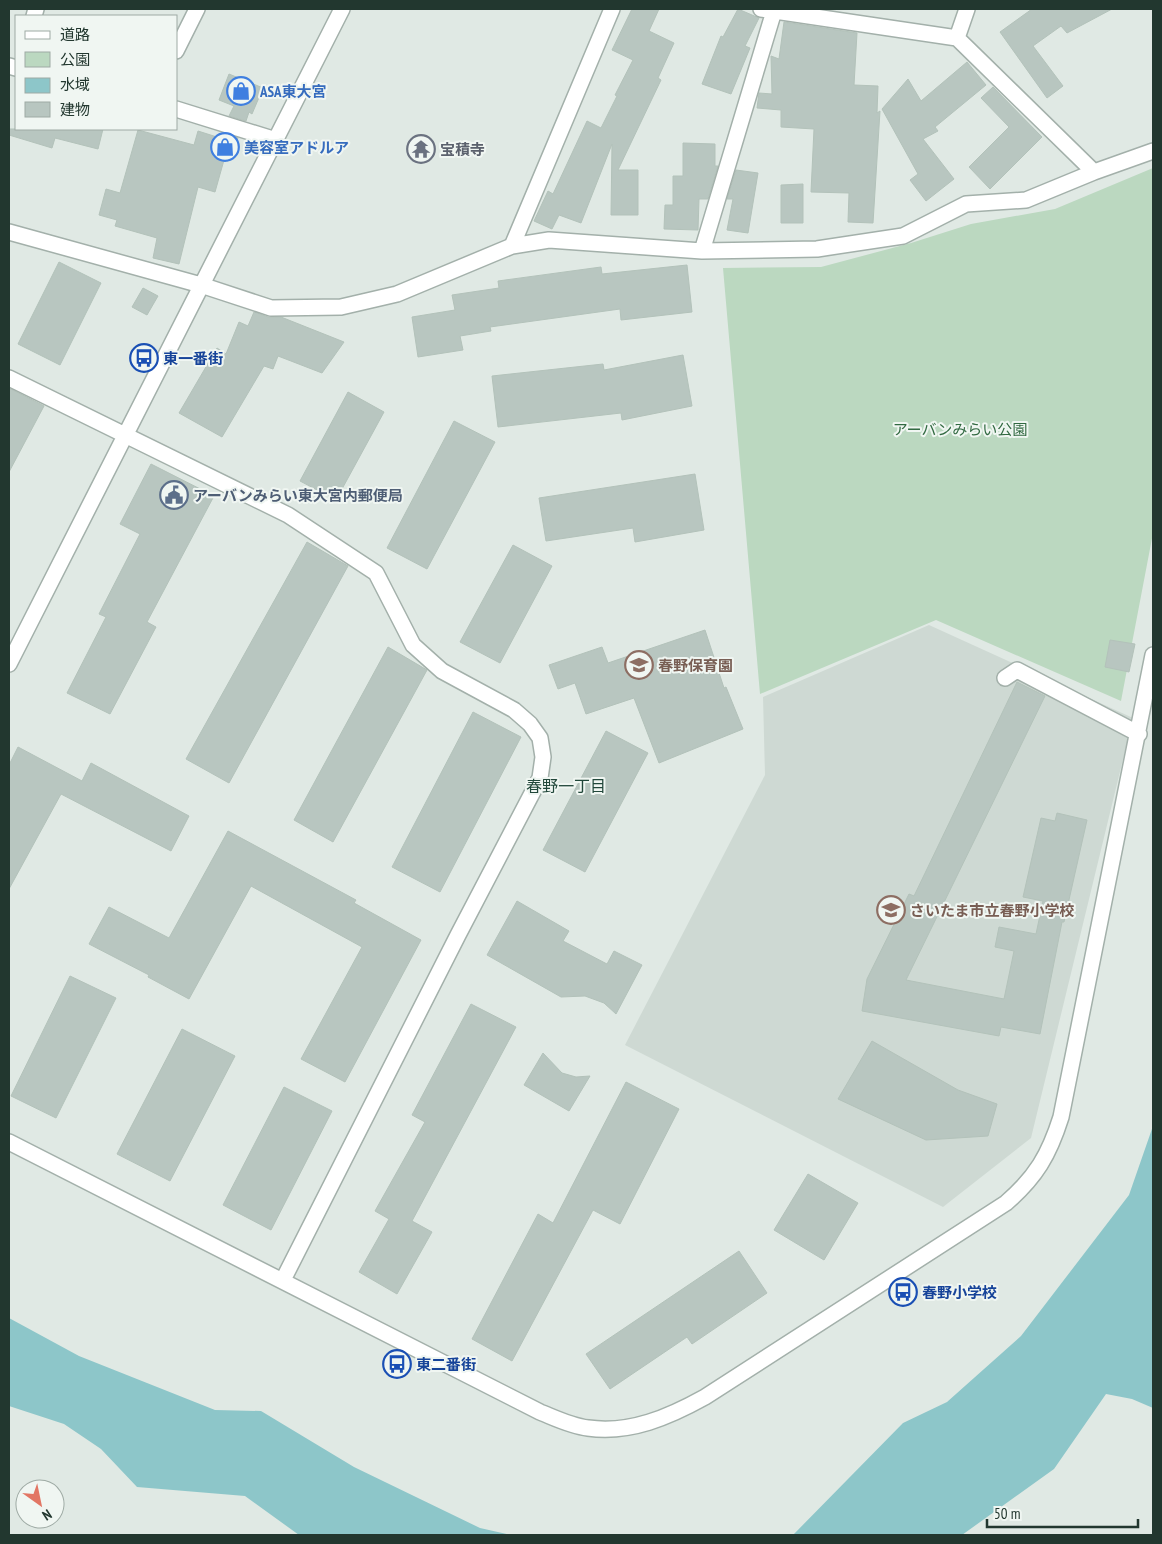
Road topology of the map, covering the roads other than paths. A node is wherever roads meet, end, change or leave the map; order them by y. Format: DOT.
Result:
graph roads {
  1 [pos="197,9"];
  2 [pos="342,9"];
  3 [pos="612,9"];
  4 [pos="967,9"];
  5 [pos="768,10"];
  6 [pos="957,38"];
  7 [pos="178,47"];
  8 [pos="178,110"];
  9 [pos="276,140"];
  10 [pos="1153,151"];
  11 [pos="1094,172"];
  12 [pos="9,232"];
  13 [pos="512,246"];
  14 [pos="702,251"];
  15 [pos="201,285"];
  16 [pos="9,378"];
  17 [pos="125,436"];
  18 [pos="1153,655"];
  19 [pos="9,664"];
  20 [pos="1005,678"];
  21 [pos="1139,734"];
  22 [pos="9,1142"];
  23 [pos="283,1280"];
  1 -- 7 [label="street"];
  2 -- 9 [label="street"];
  3 -- 13 [label="street"];
  4 -- 6 [label="street"];
  5 -- 6 [label="street"];
  5 -- 14 [label="street"];
  6 -- 11 [label="street"];
  8 -- 9 [label="street"];
  9 -- 15 [label="street"];
  10 -- 11 [label="street"];
  11 -- 14 [label="street"];
  12 -- 15 [label="street"];
  13 -- 14 [label="street"];
  13 -- 15 [label="street"];
  15 -- 17 [label="street"];
  16 -- 17 [label="street"];
  17 -- 19 [label="street"];
  17 -- 23 [label="street"];
  18 -- 21 [label="street"];
  20 -- 21 [label="street"];
  21 -- 23 [label="street"];
  22 -- 23 [label="street"];
}
